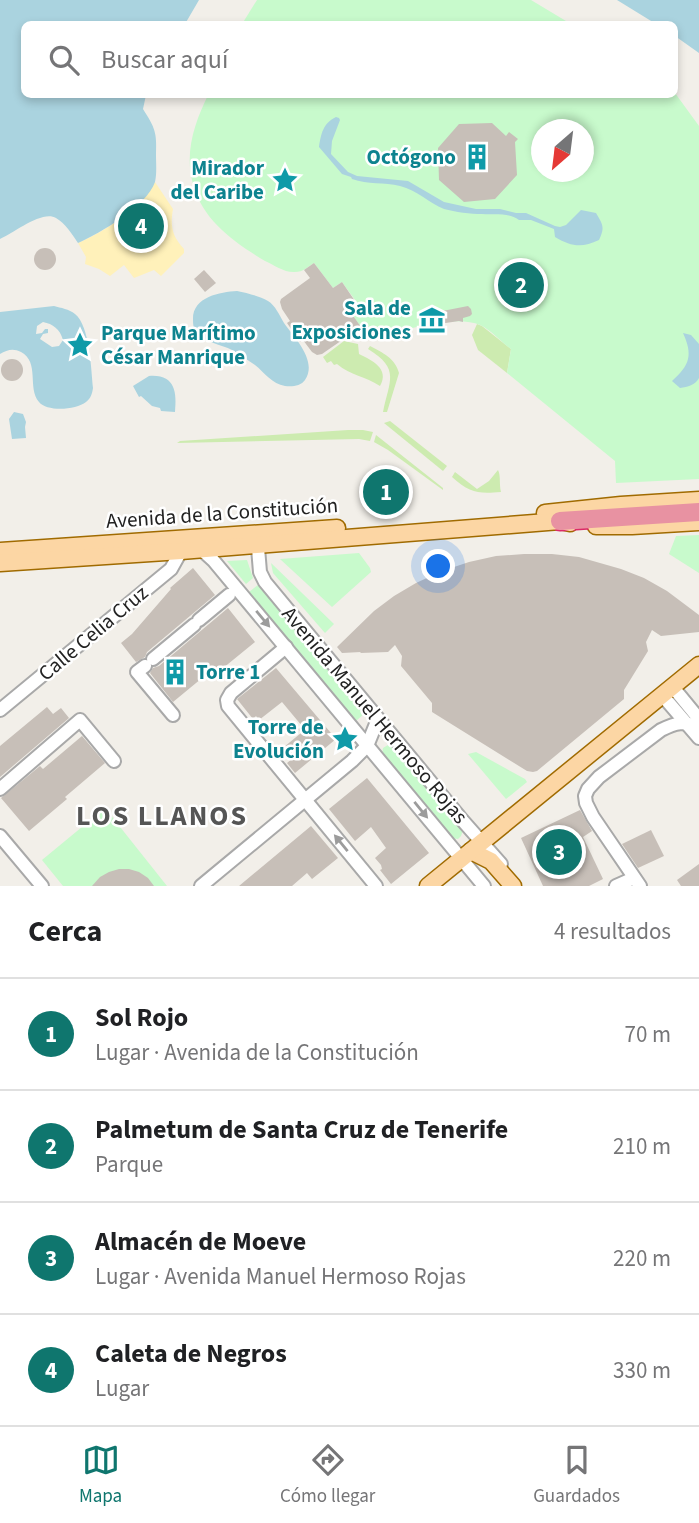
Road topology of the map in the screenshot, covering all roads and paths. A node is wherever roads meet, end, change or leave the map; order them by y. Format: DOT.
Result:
graph roads {
  1 [pos="699,500"];
  2 [pos="699,512"];
  3 [pos="560,522"];
  4 [pos="699,522"];
  5 [pos="257,539"];
  6 [pos="202,550"];
  7 [pos="0,551"];
  8 [pos="181,551"];
  9 [pos="0,563"];
  10 [pos="229,595"];
  11 [pos="286,647"];
  12 [pos="697,666"];
  13 [pos="667,691"];
  14 [pos="0,710"];
  15 [pos="173,715"];
  16 [pos="374,715"];
  17 [pos="692,720"];
  18 [pos="350,723"];
  19 [pos="699,728"];
  20 [pos="392,736"];
  21 [pos="699,738"];
  22 [pos="367,746"];
  23 [pos="114,761"];
  24 [pos="352,761"];
  25 [pos="381,761"];
  26 [pos="0,789"];
  27 [pos="305,800"];
  28 [pos="0,836"];
  29 [pos="471,851"];
  30 [pos="637,882"];
  31 [pos="42,886"];
  32 [pos="201,886"];
  33 [pos="376,886"];
  34 [pos="428,886"];
  35 [pos="484,886"];
  36 [pos="513,886"];
  37 [pos="519,886"];
  38 [pos="616,886"];
  1 -- 5 [label="main road, Avenida de la Constitución"];
  2 -- 3 [label="highway, Avenida de la Constitución"];
  3 -- 4 [label="main road"];
  3 -- 5 [label="main road, Avenida de la Constitución"];
  5 -- 6 [label="main road, Avenida de la Constitución"];
  5 -- 7 [label="main road, Avenida de la Constitución"];
  5 -- 16 [label="street, Avenida Manuel Hermoso Rojas"];
  6 -- 8 [label="main road, Avenida de la Constitución"];
  6 -- 11 [label="street, Avenida Manuel Hermoso Rojas, one-way"];
  8 -- 9 [label="main road, Avenida de la Constitución"];
  8 -- 14 [label="street, Calle Celia Cruz"];
  10 -- 15 [label="street"];
  11 -- 18 [label="street, Avenida Manuel Hermoso Rojas"];
  11 -- 27 [label="street"];
  12 -- 13 [label="main road"];
  13 -- 17 [label="street"];
  13 -- 29 [label="main road"];
  16 -- 18 [label="street"];
  16 -- 20 [label="street, Avenida Manuel Hermoso Rojas"];
  16 -- 22 [label="street"];
  17 -- 19 [label="street"];
  17 -- 21 [label="street"];
  17 -- 30 [label="street"];
  18 -- 22 [label="street, Avenida Manuel Hermoso Rojas"];
  20 -- 22 [label="street"];
  20 -- 29 [label="street, Avenida Manuel Hermoso Rojas"];
  22 -- 24 [label="street"];
  22 -- 25 [label="street, Avenida Manuel Hermoso Rojas"];
  23 -- 26 [label="street"];
  24 -- 25 [label="street"];
  24 -- 27 [label="street"];
  25 -- 29 [label="street, Avenida Manuel Hermoso Rojas, one-way"];
  27 -- 32 [label="street"];
  33 -- 27 [label="street, one-way"];
  28 -- 31 [label="street"];
  29 -- 34 [label="main road"];
  29 -- 35 [label="street, Avenida Manuel Hermoso Rojas"];
  29 -- 36 [label="main road"];
  29 -- 37 [label="street, Avenida Manuel Hermoso Rojas"];
  30 -- 38 [label="street"];
}
